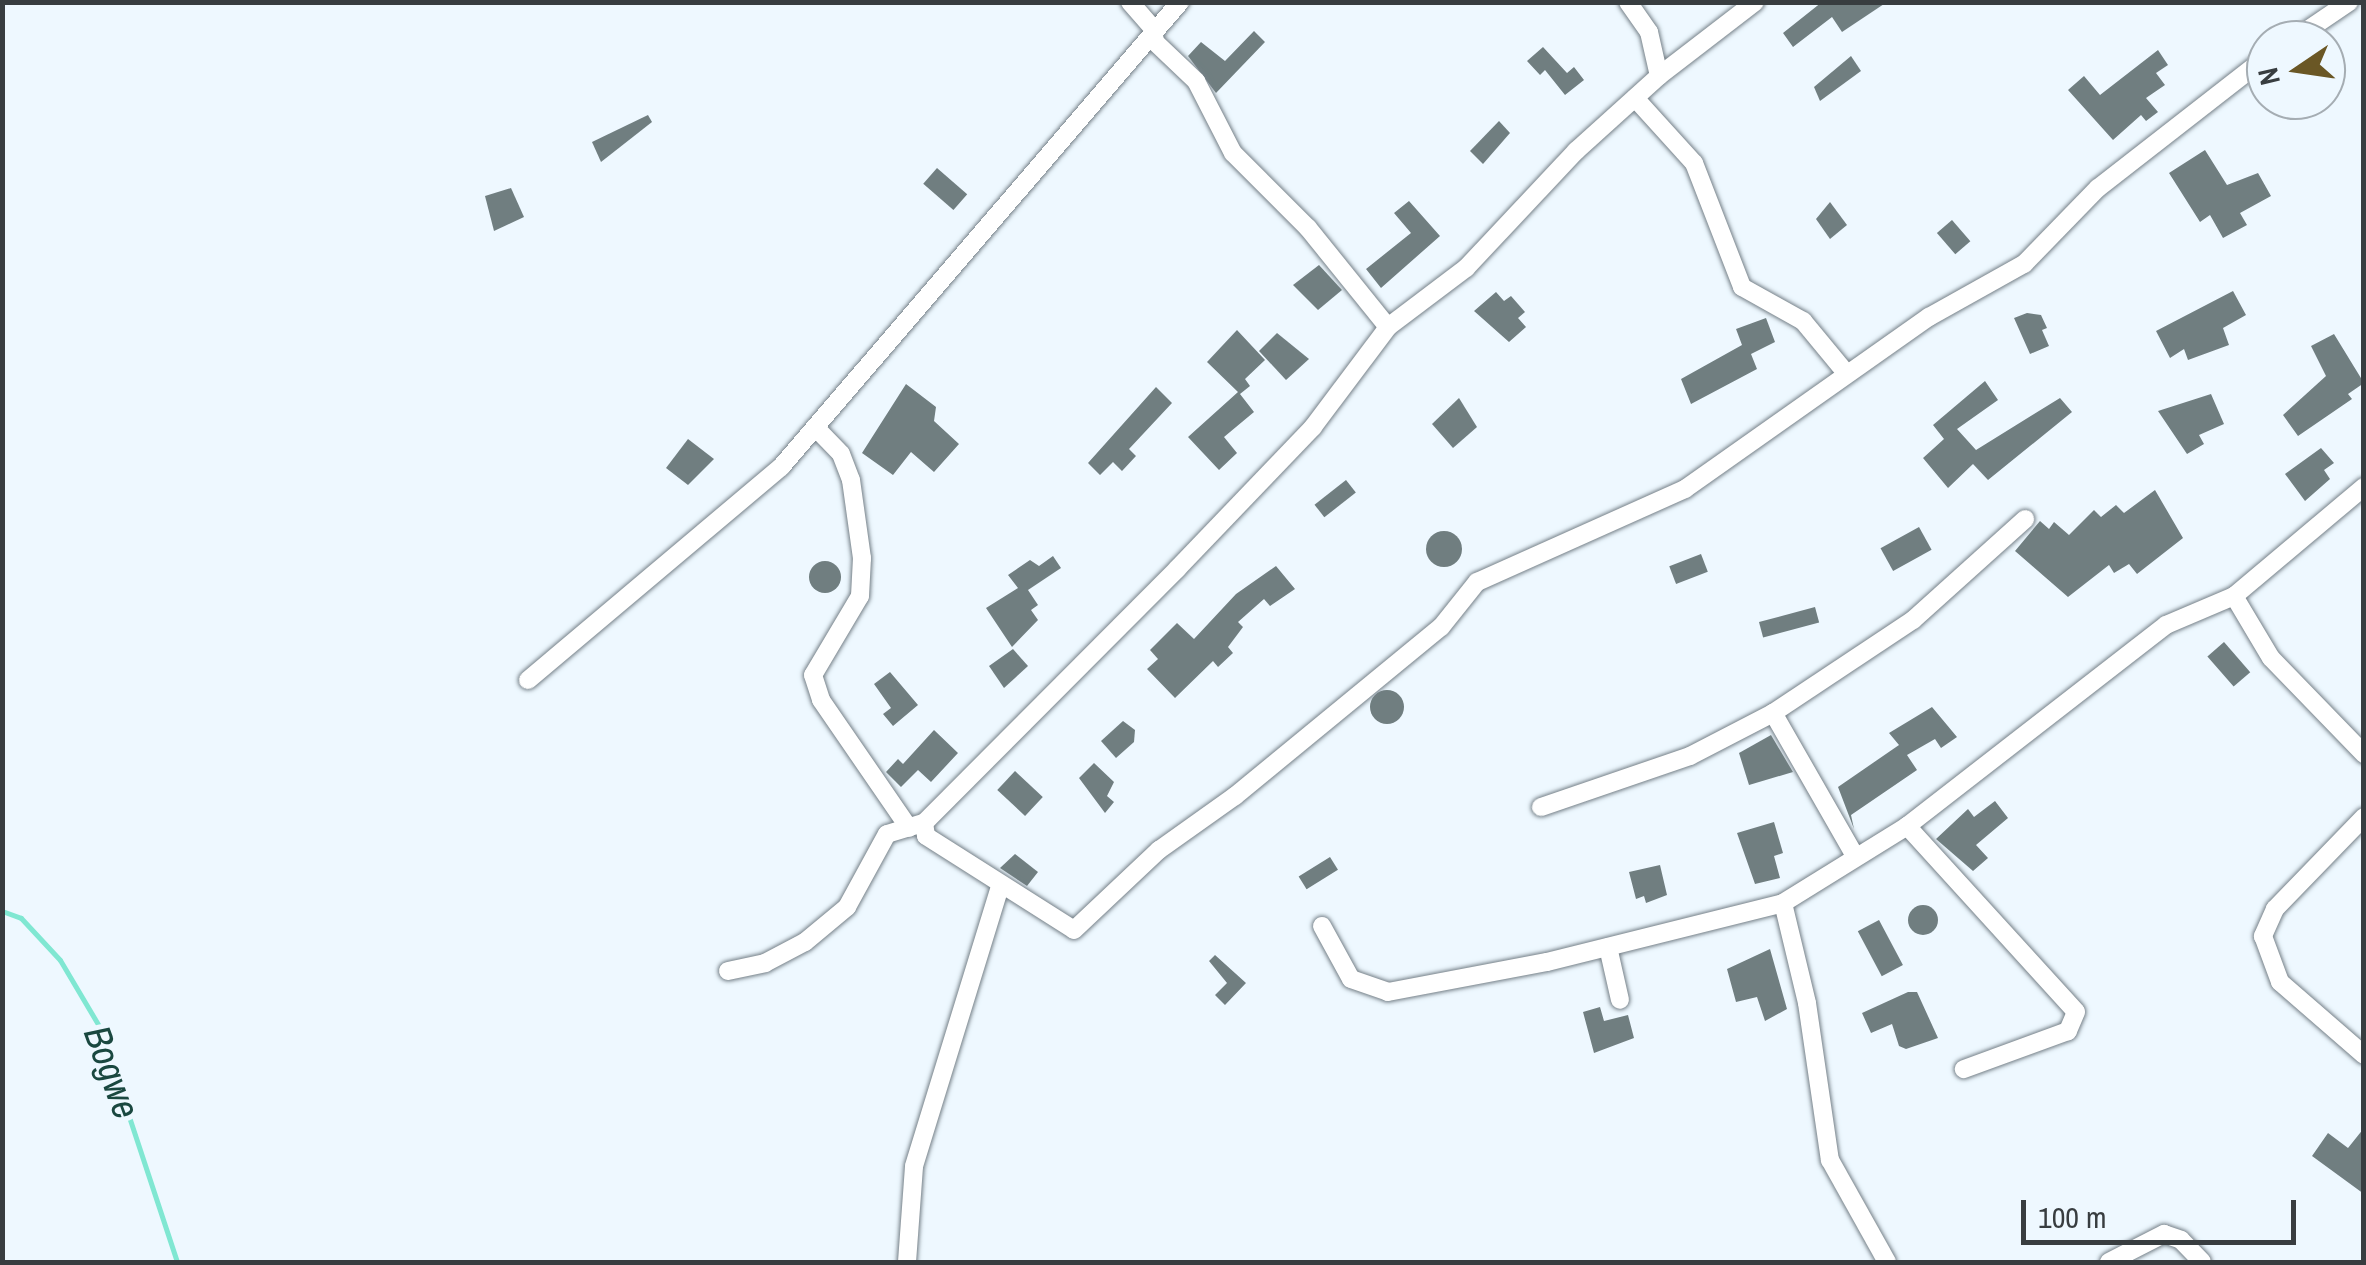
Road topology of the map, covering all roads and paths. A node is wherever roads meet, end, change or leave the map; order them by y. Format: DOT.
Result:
graph roads {
  1 [pos="1130,2"];
  2 [pos="1180,2"];
  3 [pos="1628,2"];
  4 [pos="1755,2"];
  5 [pos="2349,2"];
  6 [pos="2322,20"];
  7 [pos="1153,28"];
  8 [pos="2246,73"];
  9 [pos="1659,76"];
  10 [pos="1635,98"];
  11 [pos="1388,326"];
  12 [pos="1846,373"];
  13 [pos="814,427"];
  14 [pos="2364,486"];
  15 [pos="2025,519"];
  16 [pos="2234,596"];
  17 [pos="528,680"];
  18 [pos="1773,713"];
  19 [pos="2364,754"];
  20 [pos="1540,807"];
  21 [pos="2364,817"];
  22 [pos="917,825"];
  23 [pos="1908,826"];
  24 [pos="1855,856"];
  25 [pos="1001,884"];
  26 [pos="1783,903"];
  27 [pos="1322,926"];
  28 [pos="1608,947"];
  29 [pos="728,971"];
  30 [pos="1620,1000"];
  31 [pos="2364,1054"];
  32 [pos="1964,1069"];
  33 [pos="907,1262"];
  34 [pos="1887,1262"];
  35 [pos="2110,1262"];
  36 [pos="2202,1262"];
  1 -- 7 [label="street"];
  2 -- 7 [label="street"];
  3 -- 9 [label="street"];
  4 -- 9 [label="street"];
  5 -- 6 [label="street"];
  7 -- 11 [label="street"];
  7 -- 13 [label="street"];
  8 -- 12 [label="street"];
  9 -- 10 [label="street"];
  10 -- 11 [label="street"];
  10 -- 12 [label="street"];
  11 -- 22 [label="street"];
  12 -- 25 [label="street"];
  13 -- 17 [label="street"];
  13 -- 22 [label="street"];
  14 -- 16 [label="street"];
  15 -- 18 [label="street"];
  16 -- 19 [label="street"];
  16 -- 23 [label="street"];
  18 -- 20 [label="street"];
  18 -- 24 [label="street"];
  21 -- 31 [label="street"];
  22 -- 25 [label="street"];
  22 -- 29 [label="street"];
  23 -- 24 [label="street"];
  23 -- 32 [label="street"];
  24 -- 26 [label="street"];
  25 -- 33 [label="street"];
  26 -- 28 [label="street"];
  26 -- 34 [label="street"];
  27 -- 28 [label="street"];
  28 -- 30 [label="street"];
  35 -- 36 [label="street"];
}
